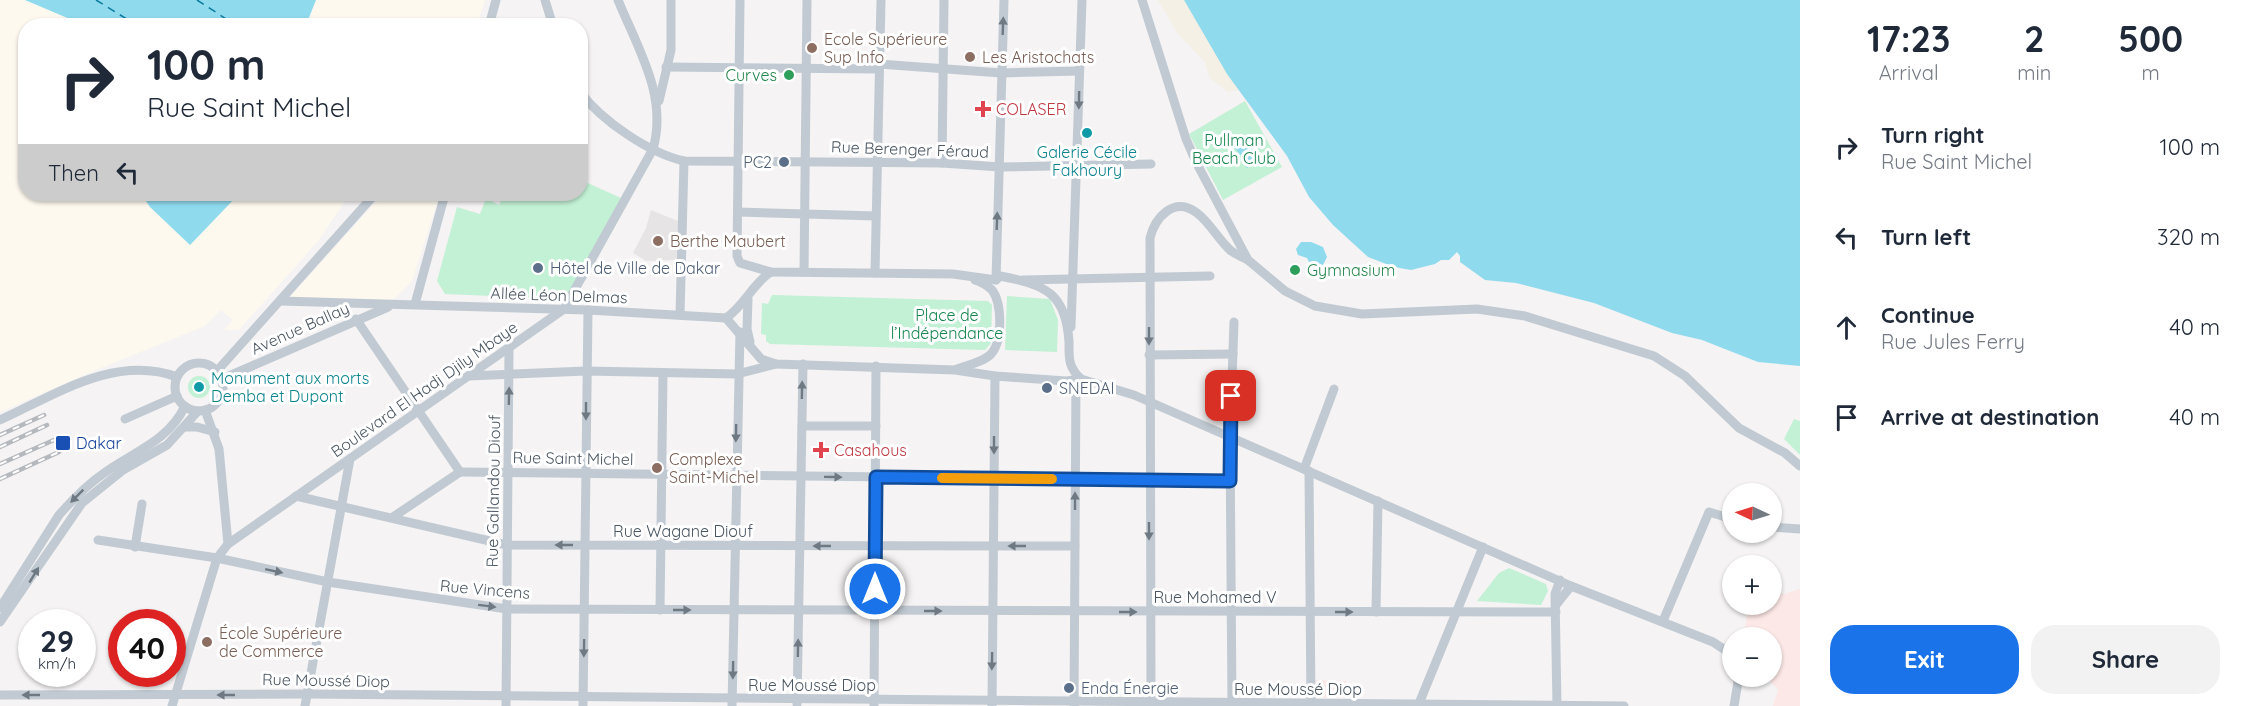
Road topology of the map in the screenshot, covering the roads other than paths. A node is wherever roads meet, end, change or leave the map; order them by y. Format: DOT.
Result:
graph roads {
  1 [pos="496,0"];
  2 [pos="545,0"];
  3 [pos="618,0"];
  4 [pos="671,0"];
  5 [pos="740,0"];
  6 [pos="807,0"];
  7 [pos="881,0"];
  8 [pos="944,0"];
  9 [pos="1004,0"];
  10 [pos="1082,0"];
  11 [pos="1143,0"];
  12 [pos="491,18"];
  13 [pos="551,18"];
  14 [pos="879,66"];
  15 [pos="666,68"];
  16 [pos="740,68"];
  17 [pos="943,68"];
  18 [pos="806,69"];
  19 [pos="1079,70"];
  20 [pos="1001,73"];
  21 [pos="588,100"];
  22 [pos="658,104"];
  23 [pos="653,149"];
  24 [pos="684,161"];
  25 [pos="739,161"];
  26 [pos="805,162"];
  27 [pos="877,162"];
  28 [pos="942,163"];
  29 [pos="1077,164"];
  30 [pos="1151,164"];
  31 [pos="999,167"];
  32 [pos="368,201"];
  33 [pos="443,201"];
  34 [pos="738,212"];
  35 [pos="805,214"];
  36 [pos="876,216"];
  37 [pos="1248,260"];
  38 [pos="771,272"];
  39 [pos="804,272"];
  40 [pos="875,273"];
  41 [pos="953,274"];
  42 [pos="1210,276"];
  43 [pos="1149,277"];
  44 [pos="1074,278"];
  45 [pos="996,280"];
  46 [pos="1018,280"];
  47 [pos="748,299"];
  48 [pos="281,301"];
  49 [pos="415,304"];
  50 [pos="391,305"];
  51 [pos="564,309"];
  52 [pos="588,310"];
  53 [pos="680,315"];
  54 [pos="726,318"];
  55 [pos="356,319"];
  56 [pos="1234,322"];
  57 [pos="740,332"];
  58 [pos="1069,342"];
  59 [pos="752,347"];
  60 [pos="509,348"];
  61 [pos="1233,354"];
  62 [pos="1149,355"];
  63 [pos="776,364"];
  64 [pos="803,364"];
  65 [pos="876,366"];
  66 [pos="955,370"];
  67 [pos="586,371"];
  68 [pos="663,373"];
  69 [pos="737,374"];
  70 [pos="220,375"];
  71 [pos="509,375"];
  72 [pos="177,376"];
  73 [pos="468,376"];
  74 [pos="995,376"];
  75 [pos="1079,380"];
  76 [pos="1334,389"];
  77 [pos="177,396"];
  78 [pos="1149,401"];
  79 [pos="185,406"];
  80 [pos="202,411"];
  81 [pos="418,411"];
  82 [pos="125,419"];
  83 [pos="0,420"];
  84 [pos="802,426"];
  85 [pos="876,426"];
  86 [pos="185,427"];
  87 [pos="215,432"];
  88 [pos="1230,437"];
  89 [pos="350,459"];
  90 [pos="1800,466"];
  91 [pos="1307,470"];
  92 [pos="460,472"];
  93 [pos="508,472"];
  94 [pos="586,473"];
  95 [pos="662,474"];
  96 [pos="735,475"];
  97 [pos="801,476"];
  98 [pos="876,477"];
  99 [pos="993,478"];
  100 [pos="1076,479"];
  101 [pos="1149,480"];
  102 [pos="1230,481"];
  103 [pos="296,496"];
  104 [pos="1378,501"];
  105 [pos="142,504"];
  106 [pos="341,506"];
  107 [pos="1722,516"];
  108 [pos="393,517"];
  109 [pos="1782,528"];
  110 [pos="1800,529"];
  111 [pos="98,540"];
  112 [pos="228,544"];
  113 [pos="507,545"];
  114 [pos="586,546"];
  115 [pos="661,546"];
  116 [pos="735,546"];
  117 [pos="800,546"];
  118 [pos="875,546"];
  119 [pos="993,546"];
  120 [pos="1075,546"];
  121 [pos="135,547"];
  122 [pos="1483,547"];
  123 [pos="217,558"];
  124 [pos="1560,580"];
  125 [pos="328,582"];
  126 [pos="1571,586"];
  127 [pos="0,608"];
  128 [pos="1556,608"];
  129 [pos="507,609"];
  130 [pos="585,609"];
  131 [pos="660,610"];
  132 [pos="734,610"];
  133 [pos="799,610"];
  134 [pos="874,611"];
  135 [pos="993,611"];
  136 [pos="1074,611"];
  137 [pos="1150,612"];
  138 [pos="1231,612"];
  139 [pos="1310,612"];
  140 [pos="1376,612"];
  141 [pos="1456,612"];
  142 [pos="1663,621"];
  143 [pos="0,622"];
  144 [pos="1722,649"];
  145 [pos="1737,687"];
  146 [pos="0,694"];
  147 [pos="308,694"];
  148 [pos="89,695"];
  149 [pos="175,695"];
  150 [pos="420,701"];
  151 [pos="506,702"];
  152 [pos="584,702"];
  153 [pos="732,703"];
  154 [pos="797,703"];
  155 [pos="874,703"];
  156 [pos="992,704"];
  157 [pos="1074,704"];
  158 [pos="1151,704"];
  159 [pos="1232,705"];
  160 [pos="1311,705"];
  161 [pos="1418,705"];
  162 [pos="1469,705"];
  163 [pos="86,706"];
  164 [pos="172,706"];
  165 [pos="305,706"];
  166 [pos="1557,706"];
  167 [pos="1624,706"];
  168 [pos="1734,706"];
  1 -- 12 [label="street"];
  2 -- 13 [label="street"];
  3 -- 22 [label="street, Boulevard El Hadj Djily Mbaye"];
  4 -- 15 [label="street"];
  5 -- 16 [label="street"];
  6 -- 18 [label="street"];
  7 -- 14 [label="street"];
  8 -- 17 [label="street"];
  20 -- 9 [label="street, one-way"];
  10 -- 19 [label="street"];
  11 -- 37 [label="street"];
  14 -- 17 [label="street"];
  14 -- 18 [label="street"];
  14 -- 27 [label="street"];
  15 -- 16 [label="street"];
  15 -- 22 [label="street"];
  16 -- 18 [label="street"];
  16 -- 25 [label="street"];
  17 -- 20 [label="street"];
  17 -- 28 [label="street"];
  18 -- 26 [label="street"];
  19 -- 20 [label="street"];
  19 -- 29 [label="street, one-way"];
  20 -- 31 [label="street"];
  21 -- 23 [label="street, Rue Berenger Féraud"];
  22 -- 23 [label="street, Boulevard El Hadj Djily Mbaye"];
  23 -- 24 [label="street, Rue Berenger Féraud"];
  23 -- 51 [label="street, Boulevard El Hadj Djily Mbaye"];
  24 -- 25 [label="street, Rue Berenger Féraud"];
  24 -- 53 [label="street"];
  25 -- 26 [label="street, Rue Berenger Féraud"];
  25 -- 34 [label="street"];
  26 -- 27 [label="street, Rue Berenger Féraud"];
  26 -- 35 [label="street"];
  27 -- 28 [label="street, Rue Berenger Féraud"];
  27 -- 36 [label="street"];
  28 -- 31 [label="street, Rue Berenger Féraud"];
  29 -- 30 [label="street, Rue Berenger Féraud"];
  29 -- 31 [label="street, Rue Berenger Féraud"];
  29 -- 44 [label="street"];
  45 -- 31 [label="street, one-way"];
  32 -- 48 [label="street"];
  33 -- 49 [label="street"];
  34 -- 35 [label="street"];
  34 -- 38 [label="street"];
  35 -- 36 [label="street"];
  35 -- 39 [label="street"];
  36 -- 40 [label="street"];
  37 -- 43 [label="street"];
  37 -- 90 [label="street"];
  38 -- 39 [label="street"];
  38 -- 47 [label="street"];
  39 -- 40 [label="street"];
  40 -- 41 [label="street"];
  41 -- 45 [label="street"];
  41 -- 66 [label="street"];
  42 -- 43 [label="street"];
  43 -- 44 [label="street"];
  43 -- 62 [label="street, one-way"];
  44 -- 46 [label="street"];
  44 -- 58 [label="street"];
  45 -- 46 [label="street"];
  46 -- 58 [label="street"];
  47 -- 54 [label="street"];
  47 -- 59 [label="street"];
  48 -- 50 [label="street"];
  48 -- 70 [label="street"];
  49 -- 50 [label="street, Allée Léon Delmas"];
  49 -- 51 [label="street, Allée Léon Delmas"];
  50 -- 55 [label="street, Avenue Ballay"];
  51 -- 52 [label="street, Allée Léon Delmas"];
  51 -- 60 [label="street, Boulevard El Hadj Djily Mbaye"];
  52 -- 53 [label="street, Allée Léon Delmas"];
  52 -- 67 [label="street"];
  53 -- 54 [label="street, Allée Léon Delmas"];
  54 -- 57 [label="street"];
  55 -- 70 [label="street, Avenue Ballay"];
  55 -- 81 [label="street"];
  56 -- 61 [label="street"];
  57 -- 59 [label="street"];
  57 -- 69 [label="street"];
  58 -- 75 [label="street"];
  59 -- 63 [label="street"];
  60 -- 71 [label="street, Rue Gallandou Diouf"];
  60 -- 73 [label="street, Boulevard El Hadj Djily Mbaye"];
  61 -- 62 [label="street"];
  61 -- 88 [label="street"];
  62 -- 78 [label="street"];
  63 -- 64 [label="street"];
  63 -- 69 [label="street"];
  64 -- 65 [label="street"];
  84 -- 64 [label="street, one-way"];
  65 -- 66 [label="street"];
  65 -- 85 [label="street"];
  66 -- 74 [label="street"];
  67 -- 68 [label="street"];
  67 -- 71 [label="street"];
  67 -- 94 [label="street, one-way"];
  68 -- 69 [label="street"];
  68 -- 95 [label="street"];
  69 -- 96 [label="street, one-way"];
  70 -- 72 [label="street"];
  70 -- 80 [label="street"];
  71 -- 73 [label="street"];
  93 -- 71 [label="street, Rue Gallandou Diouf, one-way"];
  72 -- 77 [label="street"];
  72 -- 83 [label="street"];
  73 -- 81 [label="street, Boulevard El Hadj Djily Mbaye"];
  74 -- 75 [label="street"];
  74 -- 99 [label="street, one-way"];
  75 -- 78 [label="street"];
  75 -- 100 [label="street"];
  76 -- 91 [label="street"];
  77 -- 79 [label="street"];
  77 -- 82 [label="street"];
  78 -- 88 [label="street"];
  78 -- 101 [label="street"];
  79 -- 80 [label="street"];
  79 -- 127 [label="street, one-way"];
  80 -- 86 [label="street"];
  80 -- 87 [label="street"];
  81 -- 89 [label="street, Boulevard El Hadj Djily Mbaye"];
  81 -- 92 [label="street"];
  84 -- 85 [label="street"];
  84 -- 97 [label="street"];
  85 -- 98 [label="street"];
  86 -- 87 [label="street"];
  143 -- 86 [label="street, one-way"];
  87 -- 112 [label="street"];
  88 -- 91 [label="street"];
  88 -- 102 [label="street"];
  89 -- 103 [label="street, Boulevard El Hadj Djily Mbaye"];
  89 -- 106 [label="street"];
  91 -- 104 [label="street"];
  91 -- 139 [label="street"];
  92 -- 93 [label="street, Rue Saint Michel"];
  92 -- 108 [label="street"];
  93 -- 94 [label="street, Rue Saint Michel"];
  93 -- 113 [label="street, Rue Gallandou Diouf"];
  94 -- 95 [label="street, Rue Saint Michel"];
  94 -- 114 [label="street"];
  95 -- 96 [label="street, Rue Saint Michel"];
  95 -- 115 [label="street"];
  96 -- 97 [label="street, Rue Saint Michel"];
  96 -- 116 [label="street"];
  97 -- 98 [label="street, Rue Saint Michel, one-way"];
  97 -- 117 [label="street"];
  98 -- 99 [label="street, Rue Saint Michel"];
  98 -- 118 [label="street"];
  99 -- 100 [label="street, Rue Saint Michel"];
  99 -- 119 [label="street"];
  100 -- 101 [label="street, Rue Saint Michel"];
  120 -- 100 [label="street, one-way"];
  101 -- 102 [label="street, Rue Saint Michel"];
  101 -- 137 [label="street, one-way"];
  102 -- 138 [label="street"];
  103 -- 106 [label="street, Rue Wagane Diouf"];
  103 -- 112 [label="street, Boulevard El Hadj Djily Mbaye"];
  104 -- 122 [label="street"];
  104 -- 140 [label="street"];
  105 -- 121 [label="street"];
  106 -- 108 [label="street, Rue Wagane Diouf"];
  106 -- 125 [label="street"];
  107 -- 142 [label="street"];
  108 -- 113 [label="street, Rue Wagane Diouf"];
  109 -- 110 [label="street"];
  111 -- 121 [label="street, Rue Vincens"];
  112 -- 123 [label="street, Boulevard El Hadj Djily Mbaye"];
  114 -- 113 [label="street, Rue Wagane Diouf, one-way"];
  113 -- 129 [label="street, Rue Gallandou Diouf"];
  114 -- 115 [label="street, Rue Wagane Diouf"];
  114 -- 130 [label="street"];
  115 -- 116 [label="street, Rue Wagane Diouf"];
  115 -- 131 [label="street"];
  116 -- 117 [label="street, Rue Wagane Diouf"];
  116 -- 132 [label="street"];
  118 -- 117 [label="street, Rue Wagane Diouf, one-way"];
  117 -- 133 [label="street"];
  118 -- 119 [label="street, Rue Wagane Diouf"];
  118 -- 134 [label="street"];
  120 -- 119 [label="street, Rue Wagane Diouf, one-way"];
  119 -- 135 [label="street"];
  120 -- 136 [label="street"];
  121 -- 123 [label="street, Rue Vincens"];
  122 -- 124 [label="street"];
  122 -- 141 [label="street"];
  123 -- 125 [label="street, Rue Vincens, one-way"];
  123 -- 149 [label="street"];
  124 -- 126 [label="street"];
  124 -- 128 [label="street"];
  125 -- 129 [label="street, Rue Vincens, one-way"];
  125 -- 147 [label="street"];
  126 -- 128 [label="street"];
  126 -- 142 [label="street"];
  128 -- 141 [label="street, Rue Mohamed V"];
  128 -- 166 [label="street"];
  129 -- 130 [label="street, Rue Vincens"];
  129 -- 151 [label="street, Rue Gallandou Diouf"];
  130 -- 131 [label="street, Rue Vincens"];
  130 -- 152 [label="street, one-way"];
  131 -- 132 [label="street, Rue Vincens, one-way"];
  132 -- 133 [label="street, Rue Vincens"];
  132 -- 153 [label="street, one-way"];
  133 -- 134 [label="street, Rue Vincens"];
  154 -- 133 [label="street, one-way"];
  134 -- 135 [label="street, Rue Mohamed V, one-way"];
  134 -- 155 [label="street"];
  135 -- 136 [label="street, Rue Mohamed V"];
  135 -- 156 [label="street, one-way"];
  136 -- 137 [label="street, Rue Mohamed V, one-way"];
  136 -- 157 [label="street"];
  137 -- 138 [label="street, Rue Mohamed V"];
  137 -- 158 [label="street"];
  138 -- 139 [label="street, Rue Mohamed V"];
  138 -- 159 [label="street"];
  139 -- 140 [label="street, Rue Mohamed V, one-way"];
  139 -- 160 [label="street"];
  140 -- 141 [label="street, Rue Mohamed V"];
  141 -- 161 [label="street"];
  142 -- 144 [label="street"];
  145 -- 168 [label="street"];
  148 -- 146 [label="street, Rue Moussé Diop, one-way"];
  147 -- 149 [label="street, Rue Moussé Diop, one-way"];
  147 -- 150 [label="street, Rue Moussé Diop"];
  147 -- 165 [label="street"];
  148 -- 149 [label="street, Rue Moussé Diop"];
  148 -- 163 [label="street"];
  149 -- 164 [label="street"];
  150 -- 151 [label="street, Rue Moussé Diop"];
  151 -- 152 [label="street, Rue Moussé Diop"];
  152 -- 153 [label="street, Rue Moussé Diop"];
  153 -- 154 [label="street, Rue Moussé Diop"];
  154 -- 155 [label="street, Rue Moussé Diop"];
  155 -- 156 [label="street, Rue Moussé Diop"];
  156 -- 157 [label="street, Rue Moussé Diop"];
  157 -- 158 [label="street, Rue Moussé Diop"];
  158 -- 159 [label="street, Rue Moussé Diop"];
  159 -- 160 [label="street, Rue Moussé Diop"];
  160 -- 161 [label="street, Rue Moussé Diop"];
  161 -- 162 [label="street, Rue Moussé Diop"];
  162 -- 166 [label="street, Rue Moussé Diop"];
  166 -- 167 [label="street, Rue Moussé Diop"];
}
